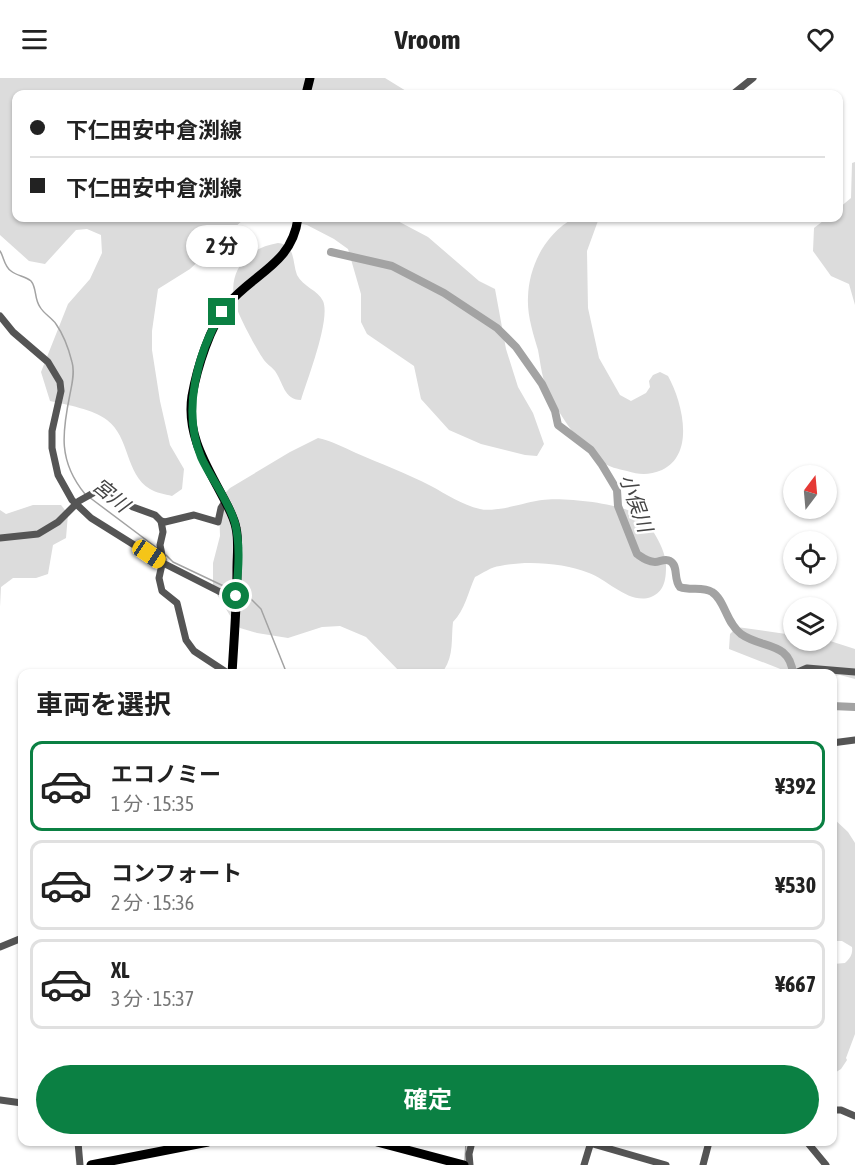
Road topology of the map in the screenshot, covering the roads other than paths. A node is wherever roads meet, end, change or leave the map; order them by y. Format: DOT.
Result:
graph roads {
  1 [pos="753,78"];
  2 [pos="738,90"];
  3 [pos="297,222"];
  4 [pos="0,316"];
  5 [pos="77,502"];
  6 [pos="225,502"];
  7 [pos="161,521"];
  8 [pos="0,538"];
  9 [pos="163,558"];
  10 [pos="236,595"];
  11 [pos="222,669"];
  12 [pos="230,669"];
  13 [pos="837,670"];
  14 [pos="855,672"];
  15 [pos="855,740"];
  16 [pos="837,742"];
  17 [pos="18,940"];
  18 [pos="0,947"];
  19 [pos="0,1100"];
  20 [pos="18,1102"];
  21 [pos="837,1110"];
  22 [pos="855,1116"];
  23 [pos="78,1146"];
  24 [pos="188,1146"];
  25 [pos="401,1146"];
  26 [pos="471,1146"];
  27 [pos="588,1146"];
  28 [pos="602,1146"];
  29 [pos="708,1146"];
  30 [pos="810,1146"];
  31 [pos="823,1163"];
  32 [pos="80,1165"];
  33 [pos="91,1165"];
  34 [pos="465,1165"];
  35 [pos="584,1165"];
  36 [pos="666,1165"];
  37 [pos="703,1165"];
  1 -- 2 [label="street"];
  3 -- 6 [label="main road"];
  4 -- 5 [label="street"];
  5 -- 7 [label="street"];
  5 -- 8 [label="street"];
  5 -- 9 [label="street"];
  6 -- 7 [label="street"];
  6 -- 10 [label="main road"];
  7 -- 9 [label="street"];
  9 -- 10 [label="street"];
  9 -- 11 [label="street"];
  10 -- 12 [label="main road"];
  13 -- 14 [label="street"];
  15 -- 16 [label="street"];
  17 -- 18 [label="street"];
  19 -- 20 [label="street"];
  21 -- 22 [label="street"];
  23 -- 32 [label="street"];
  24 -- 33 [label="main road"];
  25 -- 34 [label="main road"];
  26 -- 34 [label="street"];
  27 -- 35 [label="street"];
  28 -- 36 [label="street"];
  29 -- 37 [label="street"];
  30 -- 31 [label="street"];
}
